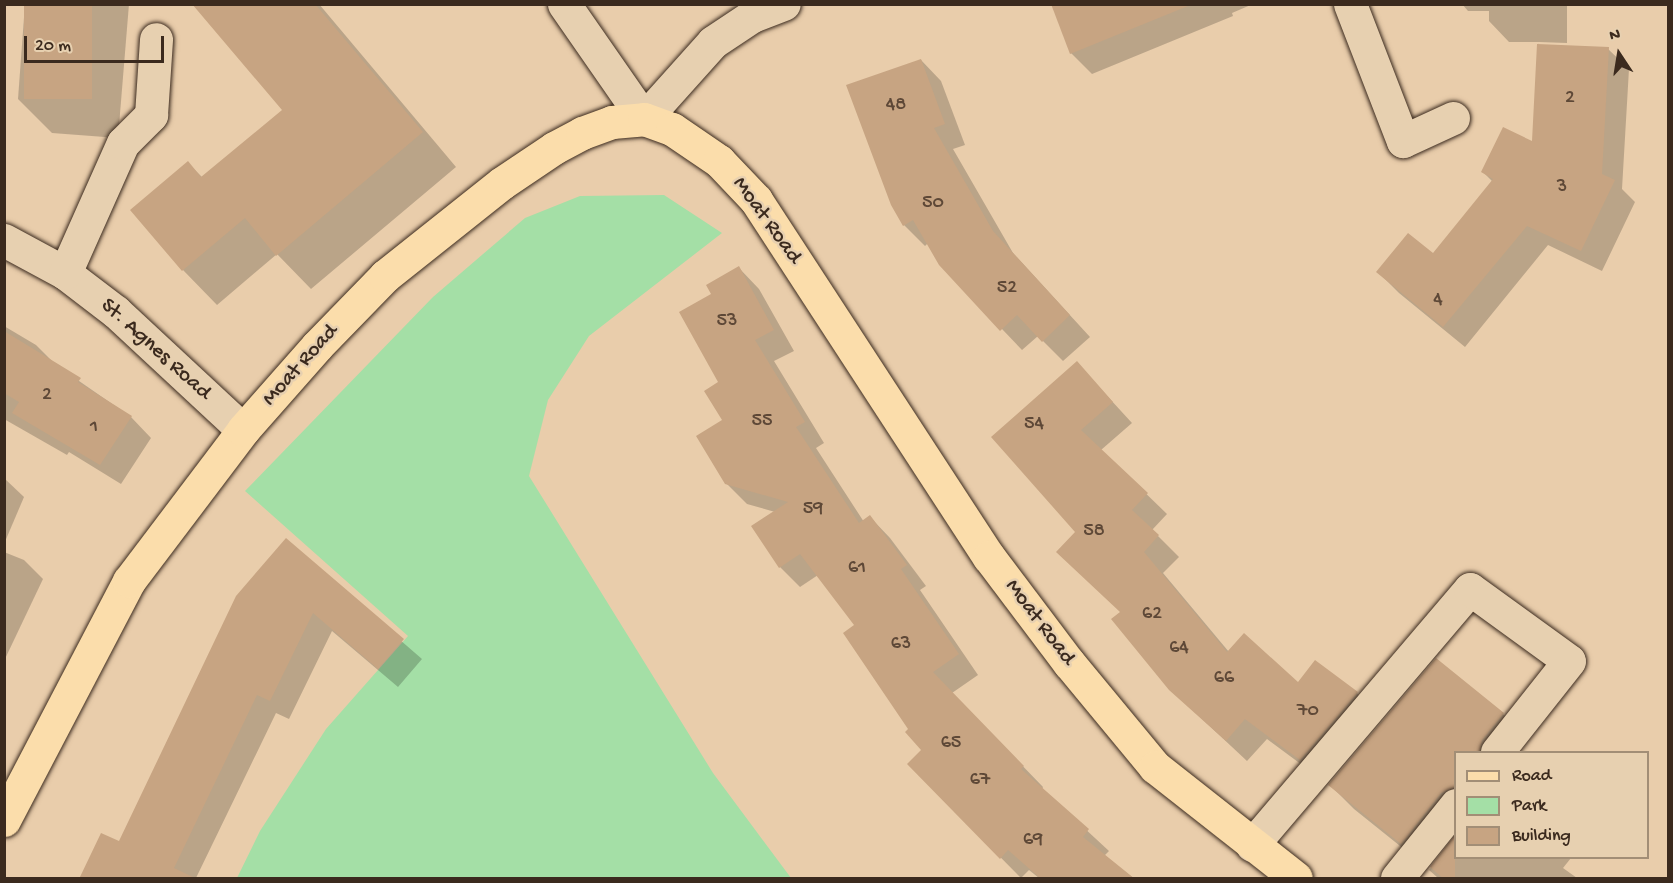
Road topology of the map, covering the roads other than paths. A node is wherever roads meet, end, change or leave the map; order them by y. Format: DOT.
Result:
graph roads {
  1 [pos="564,4"];
  2 [pos="784,4"];
  3 [pos="1350,4"];
  4 [pos="156,39"];
  5 [pos="1453,118"];
  6 [pos="644,119"];
  7 [pos="4,240"];
  8 [pos="65,273"];
  9 [pos="243,430"];
  10 [pos="1499,751"];
  11 [pos="1454,806"];
  12 [pos="4,820"];
  13 [pos="1252,845"];
  14 [pos="1296,879"];
  15 [pos="1397,879"];
  1 -- 6 [label="street"];
  2 -- 6 [label="street"];
  3 -- 5 [label="street"];
  4 -- 8 [label="street"];
  6 -- 9 [label="main road, Moat Road"];
  6 -- 13 [label="main road, Moat Road"];
  7 -- 8 [label="street, St. Agnes Road"];
  8 -- 9 [label="street, St. Agnes Road"];
  9 -- 12 [label="main road, Moat Road"];
  10 -- 13 [label="street"];
  11 -- 15 [label="street"];
  13 -- 14 [label="main road, Moat Road"];
}
